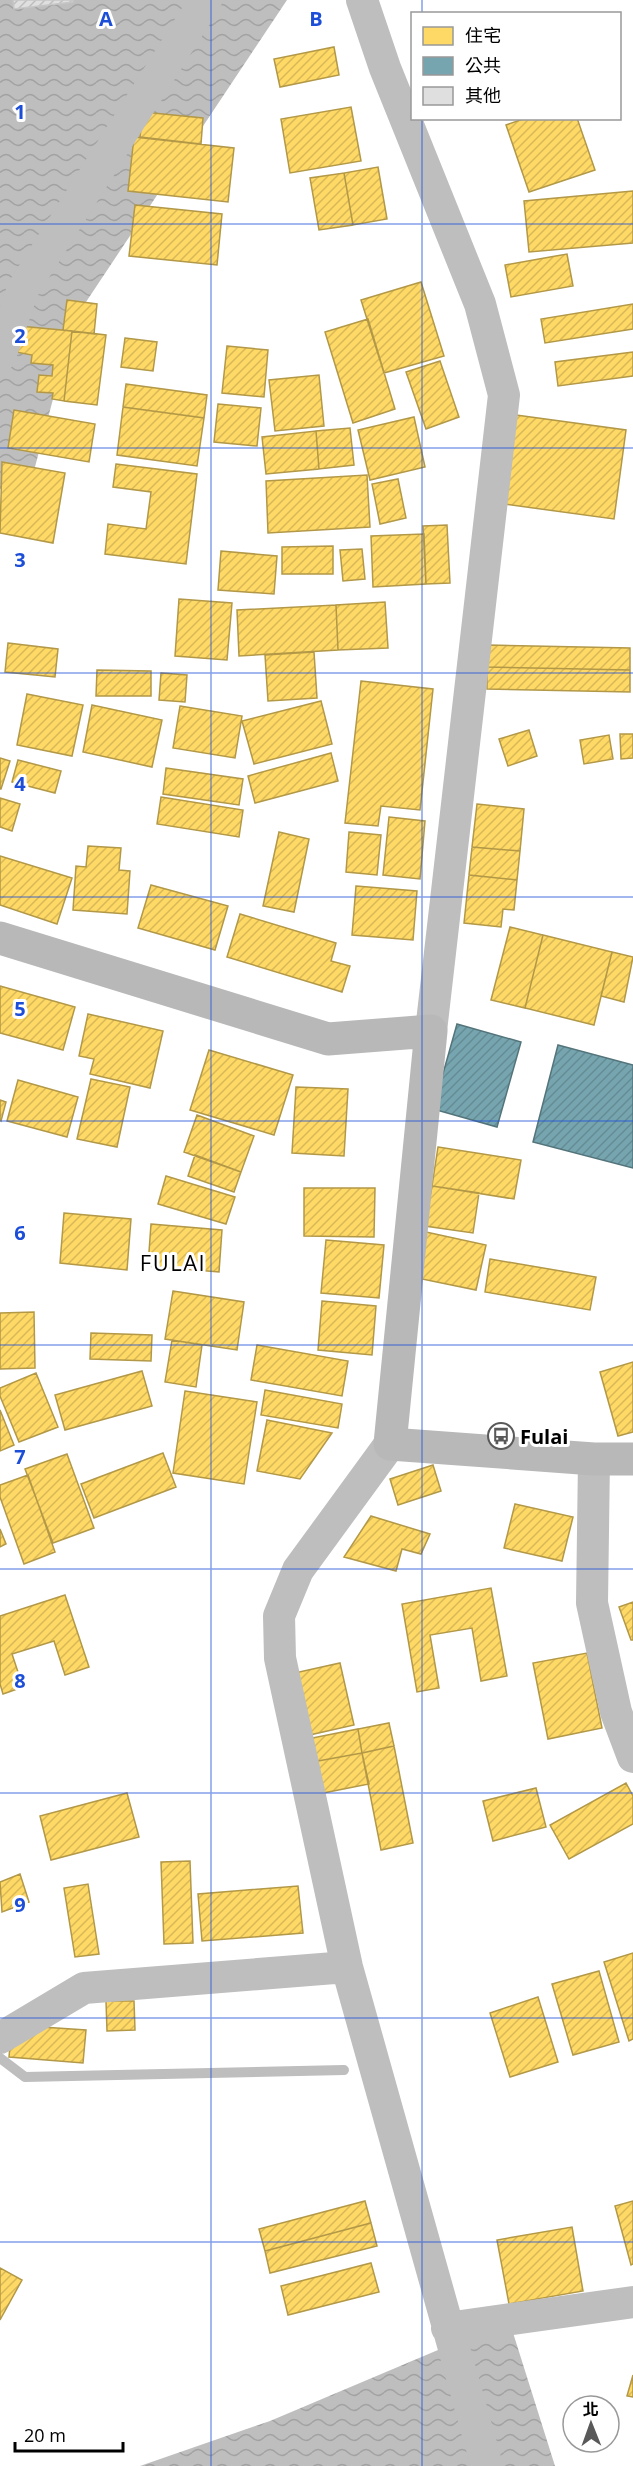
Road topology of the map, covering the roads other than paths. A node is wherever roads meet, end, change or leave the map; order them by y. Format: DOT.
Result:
graph roads {
  1 [pos="206,0"];
  2 [pos="362,0"];
  3 [pos="0,356"];
  4 [pos="0,938"];
  5 [pos="431,1032"];
  6 [pos="390,1443"];
  7 [pos="594,1459"];
  8 [pos="633,1459"];
  9 [pos="633,1757"];
  10 [pos="346,1967"];
  11 [pos="0,2038"];
  12 [pos="633,2302"];
  13 [pos="447,2328"];
  14 [pos="487,2466"];
  1 -- 3 [label="street"];
  2 -- 5 [label="street"];
  4 -- 5 [label="street"];
  5 -- 6 [label="street"];
  6 -- 7 [label="street"];
  6 -- 10 [label="street"];
  7 -- 8 [label="street"];
  7 -- 9 [label="street"];
  10 -- 11 [label="street"];
  10 -- 13 [label="street"];
  12 -- 13 [label="street"];
  13 -- 14 [label="street"];
}
